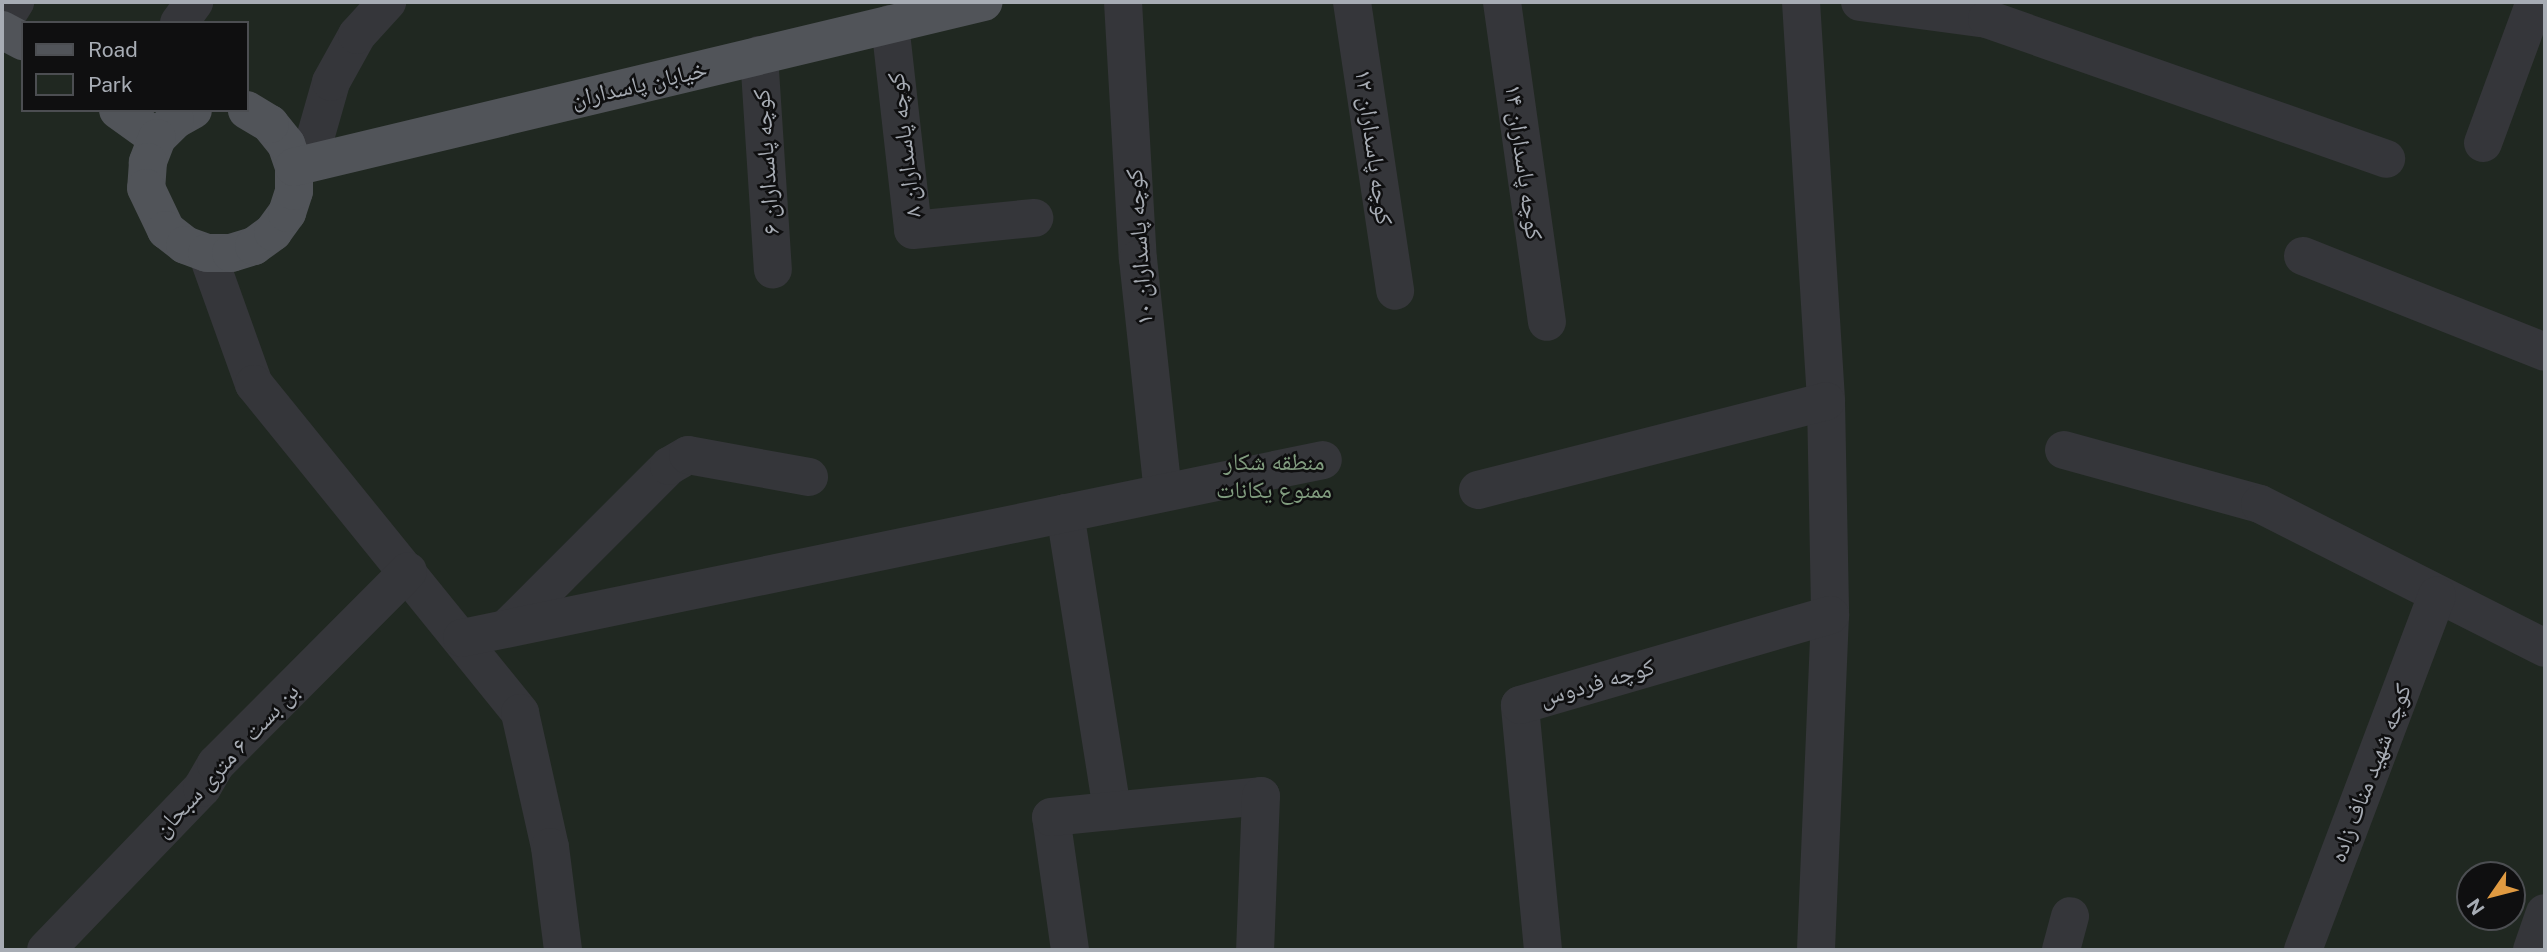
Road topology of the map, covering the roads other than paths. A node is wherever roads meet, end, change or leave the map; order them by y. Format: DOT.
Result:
graph roads {
  1 [pos="15,2"];
  2 [pos="194,2"];
  3 [pos="387,2"];
  4 [pos="984,2"];
  5 [pos="1123,2"];
  6 [pos="1352,2"];
  7 [pos="1502,2"];
  8 [pos="1801,2"];
  9 [pos="1860,2"];
  10 [pos="2535,2"];
  11 [pos="878,18"];
  12 [pos="180,21"];
  13 [pos="2,23"];
  14 [pos="2,30"];
  15 [pos="21,40"];
  16 [pos="759,55"];
  17 [pos="248,111"];
  18 [pos="121,112"];
  19 [pos="189,112"];
  20 [pos="157,138"];
  21 [pos="2483,143"];
  22 [pos="2386,159"];
  23 [pos="301,165"];
  24 [pos="1034,218"];
  25 [pos="207,253"];
  26 [pos="2303,256"];
  27 [pos="773,270"];
  28 [pos="1395,291"];
  29 [pos="1547,322"];
  30 [pos="2545,352"];
  31 [pos="1826,401"];
  32 [pos="2064,450"];
  33 [pos="1323,460"];
  34 [pos="808,477"];
  35 [pos="1478,490"];
  36 [pos="1163,493"];
  37 [pos="1065,513"];
  38 [pos="408,571"];
  39 [pos="2437,595"];
  40 [pos="1830,615"];
  41 [pos="510,625"];
  42 [pos="462,638"];
  43 [pos="2545,648"];
  44 [pos="1112,811"];
  45 [pos="2545,913"];
  46 [pos="46,950"];
  47 [pos="563,950"];
  48 [pos="1070,950"];
  49 [pos="1255,950"];
  50 [pos="1543,950"];
  51 [pos="1816,950"];
  52 [pos="2303,950"];
  53 [pos="2532,950"];
  1 -- 13 [label="street"];
  2 -- 12 [label="street"];
  3 -- 23 [label="street"];
  4 -- 11 [label="main road, خیابان پاسداران"];
  5 -- 36 [label="street, کوچه پاسداران ۱۰"];
  6 -- 28 [label="street, کوچه پاسداران ۱۲"];
  7 -- 29 [label="street, کوچه پاسداران ۱۴"];
  8 -- 31 [label="street"];
  9 -- 22 [label="street"];
  10 -- 21 [label="street"];
  11 -- 16 [label="main road, خیابان پاسداران"];
  11 -- 24 [label="street, کوچه پاسداران ۸"];
  14 -- 15 [label="main road"];
  16 -- 23 [label="main road, خیابان پاسداران"];
  16 -- 27 [label="street, کوچه پاسداران ۶"];
  17 -- 23 [label="main road"];
  18 -- 20 [label="main road"];
  19 -- 20 [label="main road"];
  20 -- 25 [label="main road"];
  23 -- 25 [label="main road"];
  25 -- 38 [label="street"];
  26 -- 30 [label="street"];
  31 -- 35 [label="street"];
  31 -- 40 [label="street"];
  32 -- 39 [label="street"];
  33 -- 36 [label="street"];
  34 -- 41 [label="street"];
  36 -- 37 [label="street"];
  37 -- 41 [label="street"];
  37 -- 44 [label="street"];
  38 -- 42 [label="street"];
  38 -- 46 [label="street, بن بست ۶ متری سبحان"];
  39 -- 43 [label="street"];
  39 -- 52 [label="street, کوچه شهید مناف زاده"];
  40 -- 50 [label="street, کوچه فردوس"];
  40 -- 51 [label="street"];
  41 -- 42 [label="street"];
  42 -- 47 [label="street"];
  44 -- 48 [label="street"];
  44 -- 49 [label="street"];
  45 -- 53 [label="street"];
}
